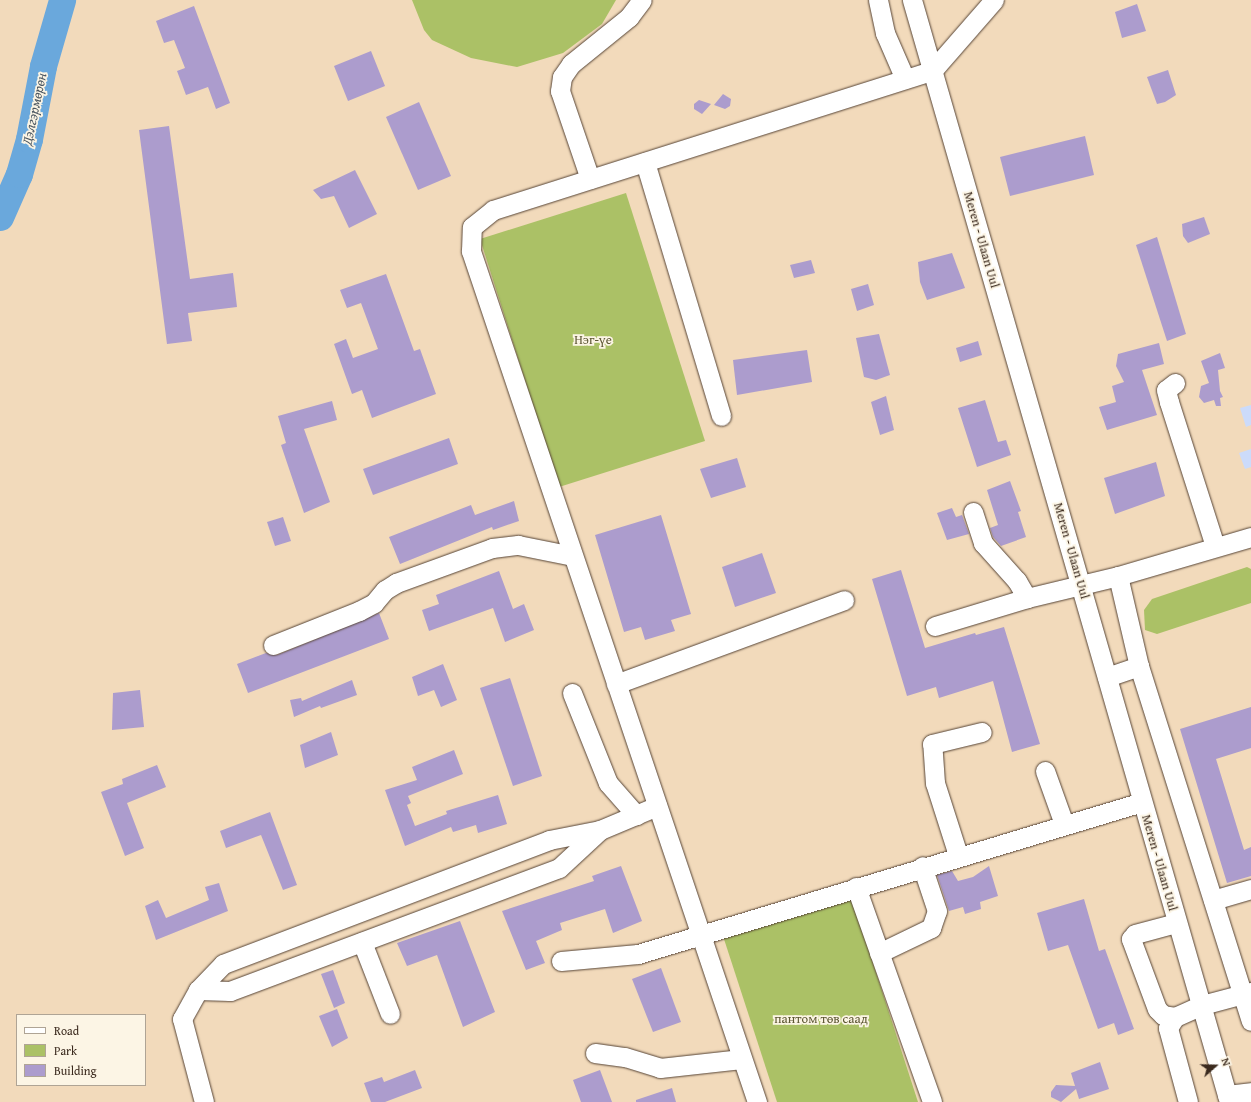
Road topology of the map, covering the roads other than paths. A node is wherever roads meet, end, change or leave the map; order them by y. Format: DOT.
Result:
graph roads {
  1 [pos="642,0"];
  2 [pos="878,0"];
  3 [pos="912,0"];
  4 [pos="994,0"];
  5 [pos="932,71"];
  6 [pos="905,79"];
  7 [pos="644,162"];
  8 [pos="590,179"];
  9 [pos="1175,383"];
  10 [pos="721,416"];
  11 [pos="973,512"];
  12 [pos="1251,537"];
  13 [pos="1215,546"];
  14 [pos="573,556"];
  15 [pos="1118,576"];
  16 [pos="1082,585"];
  17 [pos="1027,598"];
  18 [pos="844,600"];
  19 [pos="934,626"];
  20 [pos="273,645"];
  21 [pos="1139,666"];
  22 [pos="1107,677"];
  23 [pos="616,684"];
  24 [pos="572,693"];
  25 [pos="982,732"];
  26 [pos="1046,771"];
  27 [pos="1142,802"];
  28 [pos="657,806"];
  29 [pos="636,815"];
  30 [pos="1064,824"];
  31 [pos="600,830"];
  32 [pos="958,855"];
  33 [pos="922,866"];
  34 [pos="856,887"];
  35 [pos="1251,889"];
  36 [pos="1214,900"];
  37 [pos="1176,923"];
  38 [pos="700,936"];
  39 [pos="362,942"];
  40 [pos="879,953"];
  41 [pos="561,961"];
  42 [pos="198,990"];
  43 [pos="1246,993"];
  44 [pos="1202,1005"];
  45 [pos="390,1014"];
  46 [pos="1175,1017"];
  47 [pos="1251,1020"];
  48 [pos="595,1053"];
  49 [pos="742,1059"];
  50 [pos="1251,1092"];
  51 [pos="1228,1098"];
  52 [pos="204,1102"];
  53 [pos="757,1102"];
  54 [pos="932,1102"];
  55 [pos="1188,1102"];
  1 -- 8 [label="street"];
  2 -- 6 [label="street"];
  3 -- 5 [label="street, Meren - Ulaan Uul"];
  4 -- 5 [label="street"];
  5 -- 6 [label="street"];
  5 -- 16 [label="street, Meren - Ulaan Uul"];
  6 -- 7 [label="street"];
  7 -- 8 [label="street"];
  7 -- 10 [label="street"];
  8 -- 14 [label="street"];
  9 -- 13 [label="street"];
  11 -- 17 [label="street"];
  12 -- 13 [label="street"];
  13 -- 15 [label="street"];
  14 -- 20 [label="street"];
  14 -- 23 [label="street"];
  15 -- 16 [label="street"];
  15 -- 21 [label="street"];
  16 -- 17 [label="street"];
  16 -- 22 [label="street, Meren - Ulaan Uul"];
  17 -- 19 [label="street"];
  18 -- 23 [label="street"];
  21 -- 22 [label="street"];
  21 -- 36 [label="street"];
  22 -- 27 [label="street, Meren - Ulaan Uul"];
  23 -- 28 [label="street"];
  24 -- 29 [label="street"];
  25 -- 32 [label="street"];
  26 -- 30 [label="street"];
  27 -- 30 [label="street"];
  27 -- 37 [label="street, Meren - Ulaan Uul"];
  28 -- 29 [label="street"];
  28 -- 38 [label="street"];
  29 -- 31 [label="street"];
  30 -- 32 [label="street"];
  31 -- 39 [label="street"];
  31 -- 42 [label="street"];
  32 -- 33 [label="street"];
  33 -- 34 [label="street"];
  33 -- 40 [label="street"];
  34 -- 38 [label="street"];
  34 -- 40 [label="street"];
  35 -- 36 [label="street"];
  36 -- 43 [label="street"];
  37 -- 44 [label="street, Meren - Ulaan Uul"];
  37 -- 46 [label="street"];
  38 -- 41 [label="street"];
  38 -- 49 [label="street"];
  39 -- 42 [label="street"];
  39 -- 45 [label="street"];
  40 -- 54 [label="street"];
  42 -- 52 [label="street"];
  43 -- 44 [label="street"];
  43 -- 47 [label="street"];
  44 -- 46 [label="street"];
  44 -- 51 [label="street, Meren - Ulaan Uul"];
  46 -- 55 [label="street"];
  48 -- 49 [label="street"];
  49 -- 53 [label="street"];
  50 -- 51 [label="street"];
}
